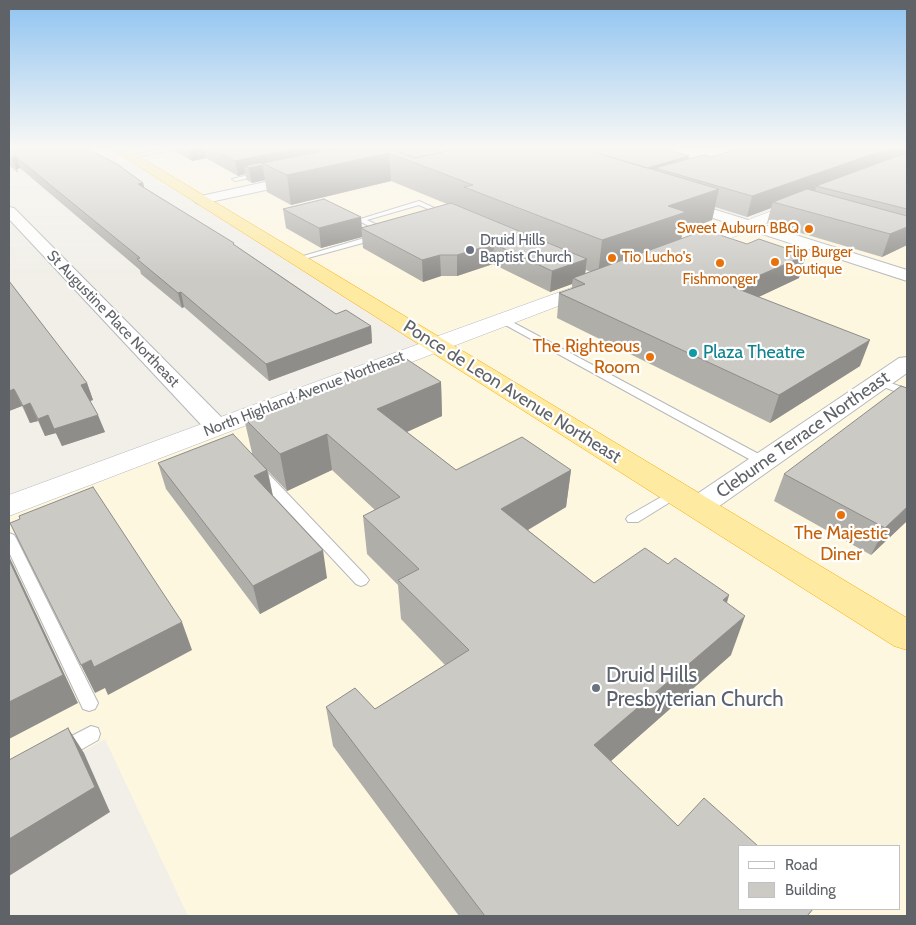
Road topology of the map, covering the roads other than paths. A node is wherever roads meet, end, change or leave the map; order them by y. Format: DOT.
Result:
graph roads {
  1 [pos="187,191"];
  2 [pos="242,191"];
  3 [pos="823,195"];
  4 [pos="201,200"];
  5 [pos="670,200"];
  6 [pos="9,211"];
  7 [pos="447,216"];
  8 [pos="439,218"];
  9 [pos="456,220"];
  10 [pos="748,224"];
  11 [pos="667,257"];
  12 [pos="297,259"];
  13 [pos="904,272"];
  14 [pos="603,280"];
  15 [pos="504,320"];
  16 [pos="435,345"];
  17 [pos="907,362"];
  18 [pos="880,382"];
  19 [pos="907,393"];
  20 [pos="222,433"];
  21 [pos="764,462"];
  22 [pos="254,467"];
  23 [pos="686,500"];
  24 [pos="9,506"];
  25 [pos="634,519"];
  26 [pos="9,538"];
  27 [pos="361,580"];
  28 [pos="907,636"];
  29 [pos="89,703"];
  30 [pos="91,734"];
  31 [pos="50,758"];
  1 -- 4 [label="highway, Ponce de Leon Avenue Northeast"];
  2 -- 4 [label="street"];
  3 -- 10 [label="main road"];
  4 -- 12 [label="highway, Ponce de Leon Avenue Northeast"];
  5 -- 10 [label="street"];
  6 -- 20 [label="street, St Augustine Place Northeast"];
  7 -- 8 [label="lane"];
  7 -- 9 [label="lane"];
  7 -- 12 [label="lane"];
  10 -- 11 [label="main road"];
  10 -- 13 [label="street"];
  12 -- 16 [label="highway, Ponce de Leon Avenue Northeast"];
  14 -- 15 [label="main road, North Highland Avenue Northeast"];
  15 -- 16 [label="main road, North Highland Avenue Northeast"];
  15 -- 21 [label="lane"];
  16 -- 20 [label="main road, North Highland Avenue Northeast"];
  16 -- 23 [label="highway, Ponce de Leon Avenue Northeast"];
  17 -- 18 [label="street, Cleburne Terrace Northeast"];
  18 -- 19 [label="lane"];
  18 -- 21 [label="street, Cleburne Terrace Northeast"];
  20 -- 24 [label="main road, North Highland Avenue Northeast"];
  21 -- 23 [label="street, Cleburne Terrace Northeast"];
  22 -- 27 [label="lane"];
  23 -- 25 [label="lane"];
  23 -- 28 [label="highway, Ponce de Leon Avenue Northeast"];
  26 -- 29 [label="lane"];
  30 -- 31 [label="lane"];
}
